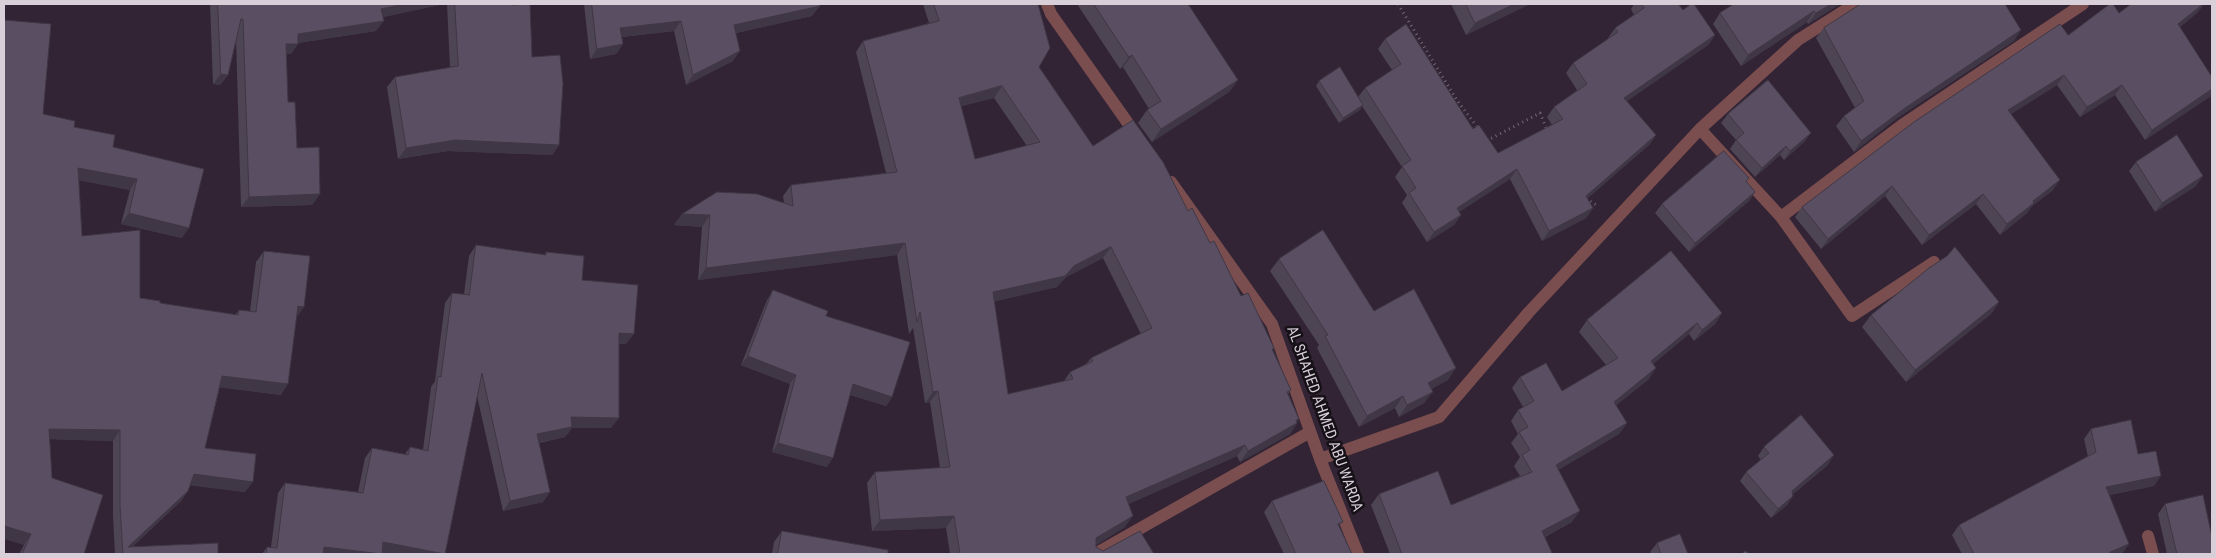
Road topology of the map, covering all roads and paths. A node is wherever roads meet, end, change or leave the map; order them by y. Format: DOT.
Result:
graph roads {
  1 [pos="1047,4"];
  2 [pos="1398,4"];
  3 [pos="1855,4"];
  4 [pos="2083,4"];
  5 [pos="1700,129"];
  6 [pos="1552,140"];
  7 [pos="1145,147"];
  8 [pos="1162,170"];
  9 [pos="1578,194"];
  10 [pos="1781,217"];
  11 [pos="1618,218"];
  12 [pos="1934,262"];
  13 [pos="1310,432"];
  14 [pos="1320,459"];
  15 [pos="2148,536"];
  16 [pos="1095,554"];
  17 [pos="1358,554"];
  18 [pos="2153,554"];
  1 -- 7 [label="street"];
  2 -- 6 [label="path"];
  3 -- 5 [label="street"];
  4 -- 10 [label="street"];
  5 -- 10 [label="street"];
  5 -- 11 [label="street"];
  8 -- 13 [label="street, AL SHAHED AHMED ABU WARDA"];
  9 -- 11 [label="path"];
  10 -- 12 [label="street"];
  11 -- 14 [label="street"];
  13 -- 14 [label="street, AL SHAHED AHMED ABU WARDA"];
  13 -- 16 [label="street"];
  14 -- 17 [label="street, AL SHAHED AHMED ABU WARDA"];
  15 -- 18 [label="street"];
}
